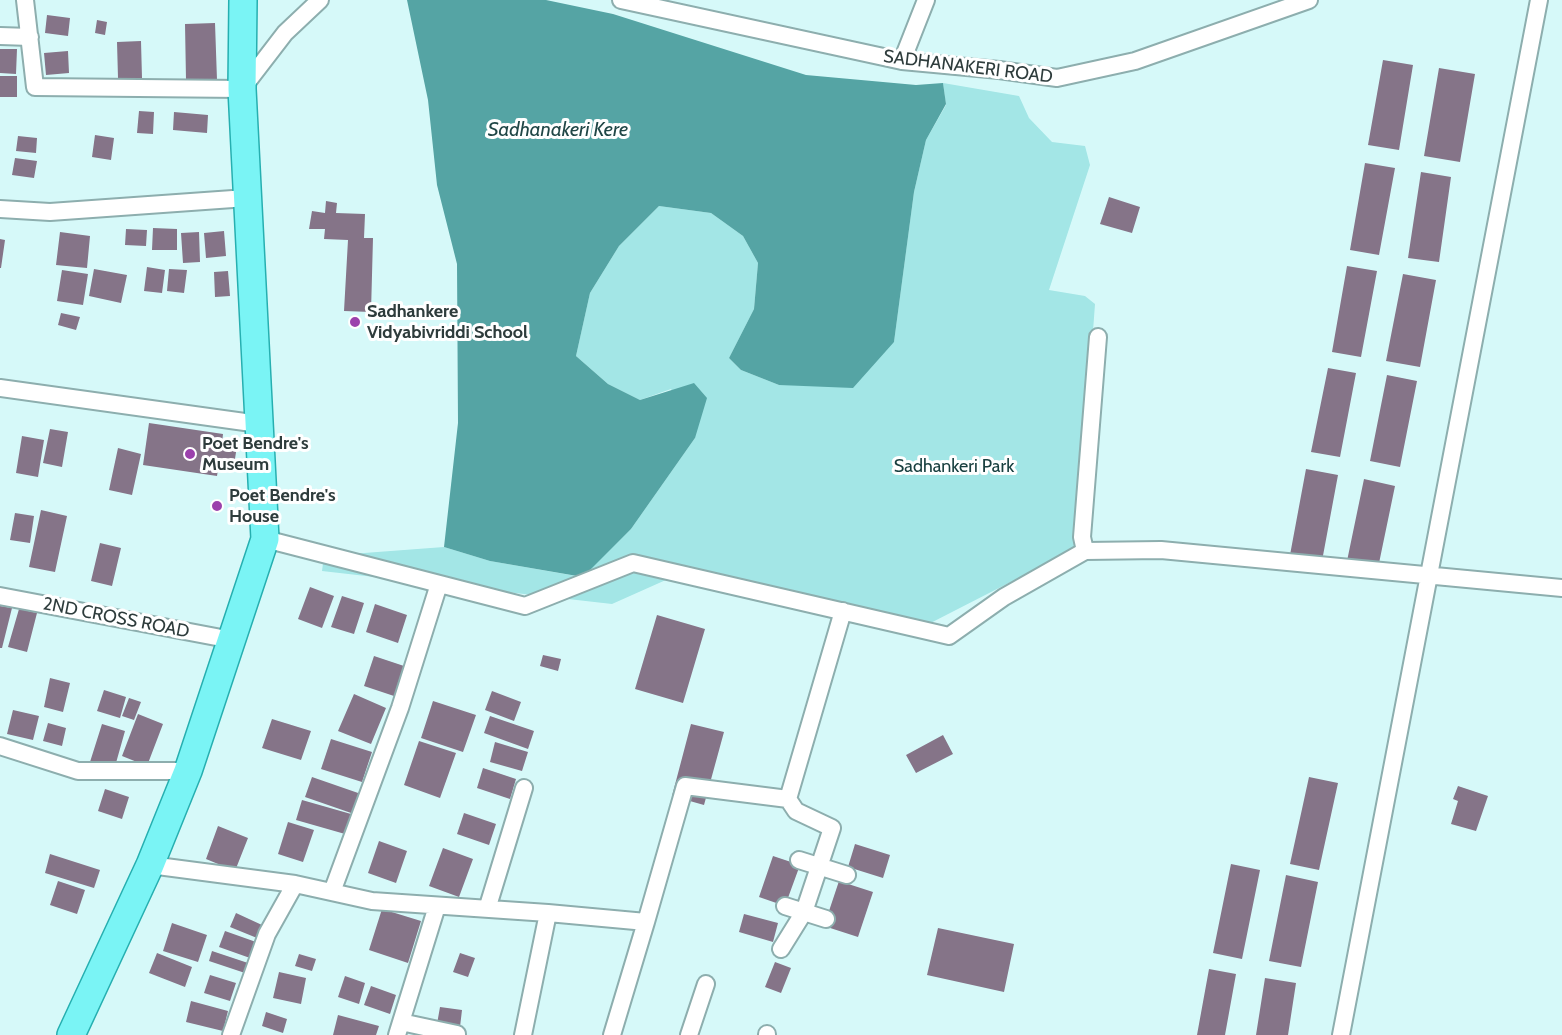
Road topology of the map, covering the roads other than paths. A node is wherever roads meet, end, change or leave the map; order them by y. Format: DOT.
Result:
graph roads {
  1 [pos="26,0"];
  2 [pos="243,0"];
  3 [pos="320,0"];
  4 [pos="621,0"];
  5 [pos="926,0"];
  6 [pos="1309,0"];
  7 [pos="1539,0"];
  8 [pos="0,36"];
  9 [pos="30,37"];
  10 [pos="902,62"];
  11 [pos="242,89"];
  12 [pos="247,198"];
  13 [pos="0,208"];
  14 [pos="1098,338"];
  15 [pos="0,388"];
  16 [pos="259,424"];
  17 [pos="265,539"];
  18 [pos="1085,551"];
  19 [pos="1429,577"];
  20 [pos="439,584"];
  21 [pos="1562,588"];
  22 [pos="0,596"];
  23 [pos="843,611"];
  24 [pos="231,640"];
  25 [pos="0,746"];
  26 [pos="188,771"];
  27 [pos="524,788"];
  28 [pos="788,800"];
  29 [pos="800,860"];
  30 [pos="150,865"];
  31 [pos="819,866"];
  32 [pos="847,875"];
  33 [pos="295,884"];
  34 [pos="332,892"];
  35 [pos="437,906"];
  36 [pos="489,906"];
  37 [pos="785,906"];
  38 [pos="804,912"];
  39 [pos="548,913"];
  40 [pos="826,919"];
  41 [pos="646,922"];
  42 [pos="781,949"];
  43 [pos="706,984"];
  44 [pos="399,1028"];
  45 [pos="457,1034"];
  46 [pos="71,1035"];
  47 [pos="231,1035"];
  48 [pos="523,1035"];
  49 [pos="612,1035"];
  50 [pos="689,1035"];
  51 [pos="1341,1035"];
  1 -- 9 [label="street"];
  2 -- 11 [label="main road"];
  3 -- 11 [label="street"];
  4 -- 10 [label="street, SADHANAKERI ROAD"];
  5 -- 10 [label="street"];
  6 -- 10 [label="street, SADHANAKERI ROAD"];
  7 -- 19 [label="street"];
  8 -- 9 [label="street"];
  9 -- 11 [label="street"];
  11 -- 12 [label="main road"];
  12 -- 13 [label="street"];
  12 -- 16 [label="main road"];
  14 -- 18 [label="street"];
  15 -- 16 [label="street"];
  16 -- 17 [label="main road"];
  17 -- 20 [label="street"];
  17 -- 24 [label="main road"];
  18 -- 19 [label="street"];
  18 -- 23 [label="street"];
  19 -- 21 [label="street"];
  19 -- 51 [label="street"];
  20 -- 23 [label="street"];
  20 -- 34 [label="street"];
  22 -- 24 [label="street, 2ND CROSS ROAD"];
  23 -- 28 [label="street"];
  24 -- 26 [label="main road"];
  25 -- 26 [label="street"];
  26 -- 30 [label="main road"];
  27 -- 36 [label="street"];
  28 -- 31 [label="street"];
  28 -- 41 [label="street"];
  29 -- 31 [label="street"];
  30 -- 33 [label="street"];
  30 -- 46 [label="main road"];
  31 -- 32 [label="street"];
  31 -- 38 [label="street"];
  33 -- 34 [label="street"];
  33 -- 47 [label="street"];
  34 -- 35 [label="street"];
  35 -- 36 [label="street"];
  35 -- 44 [label="street"];
  36 -- 39 [label="street"];
  37 -- 38 [label="street"];
  38 -- 40 [label="street"];
  38 -- 42 [label="street"];
  39 -- 41 [label="street"];
  39 -- 48 [label="street"];
  41 -- 49 [label="street"];
  43 -- 50 [label="street"];
  44 -- 45 [label="street"];
}
